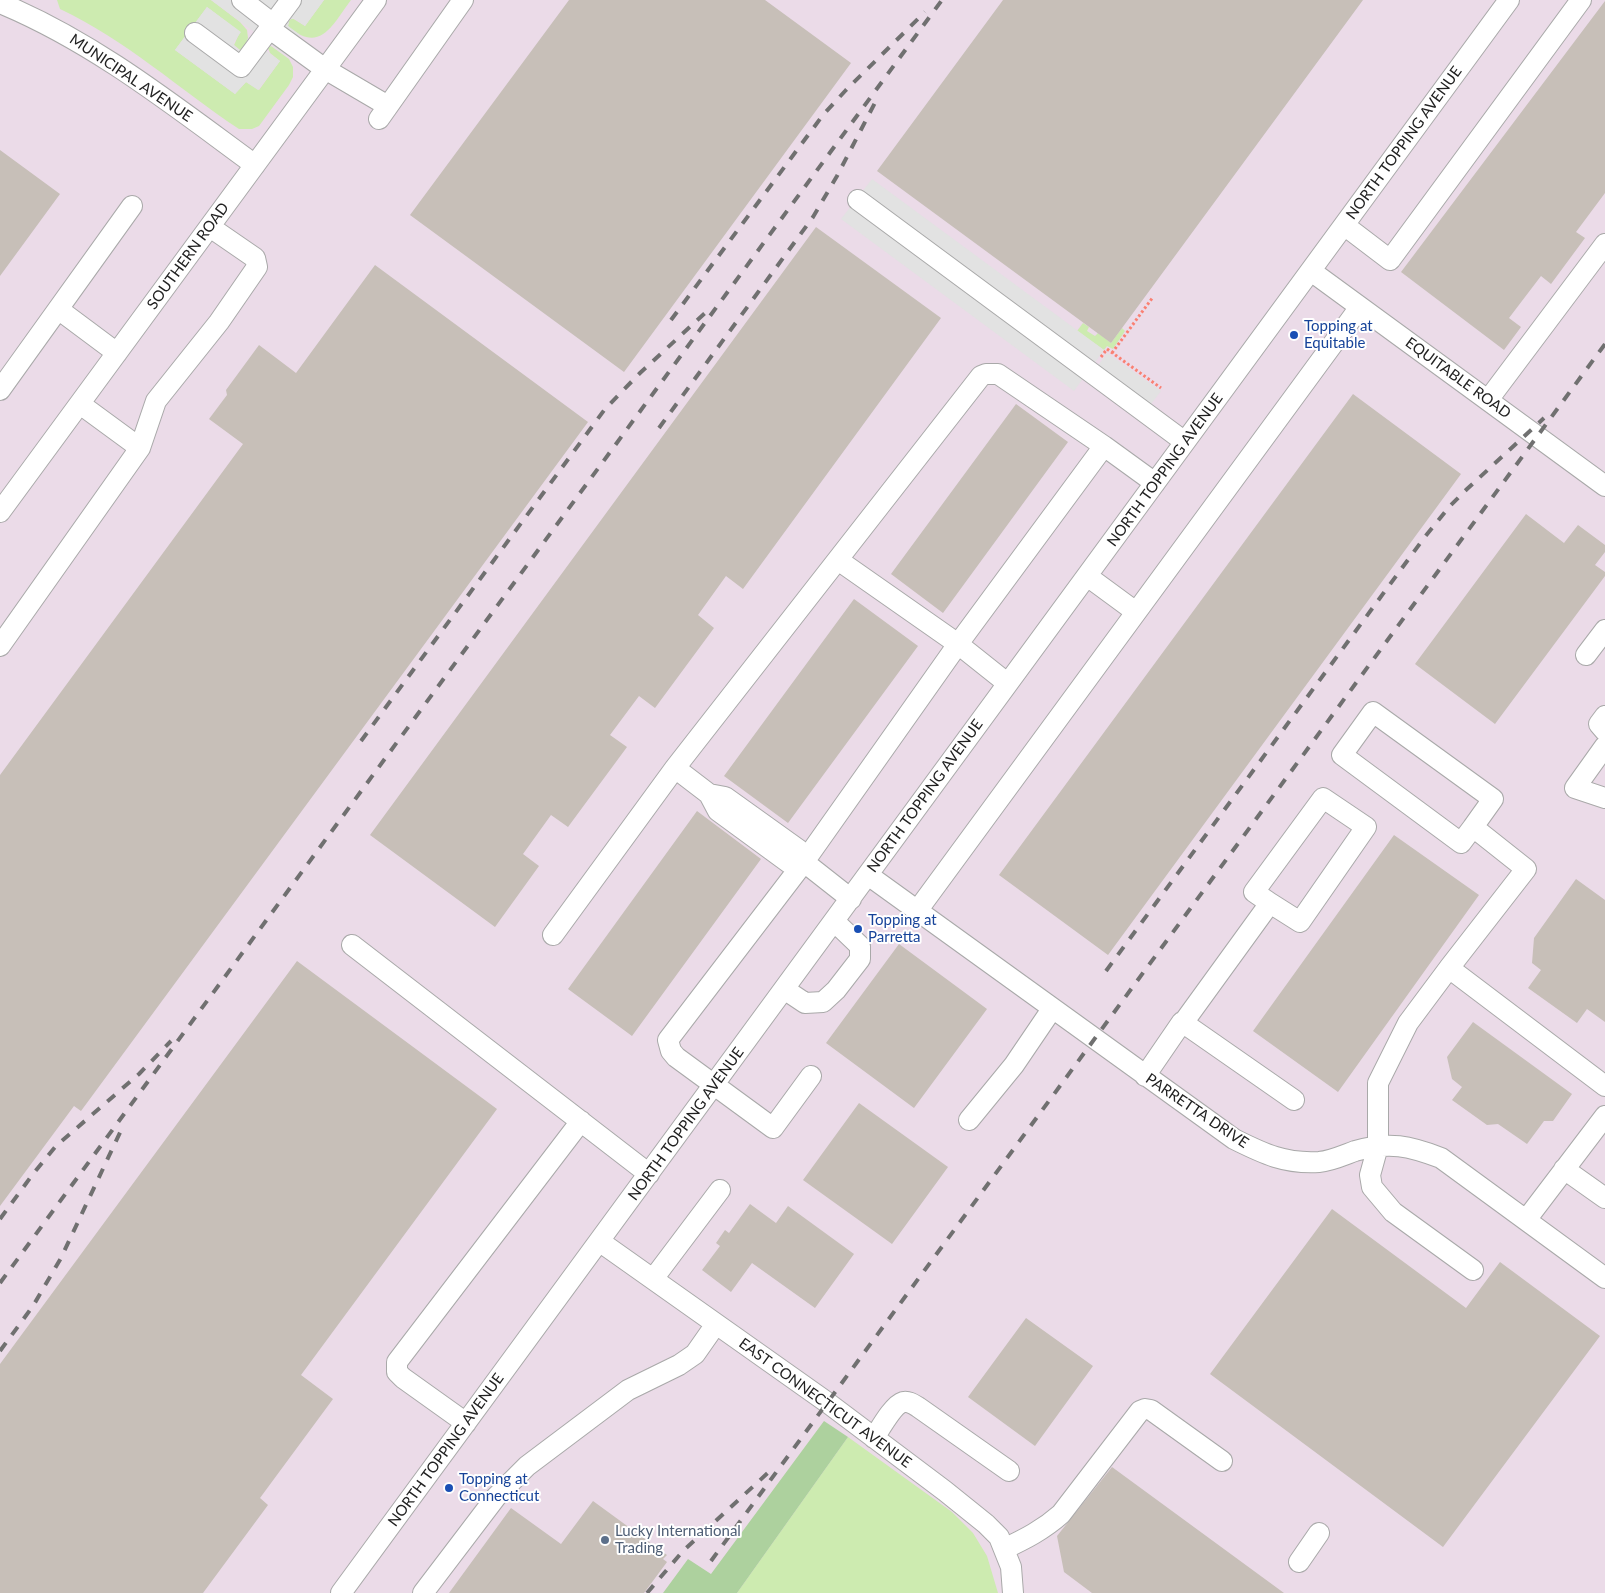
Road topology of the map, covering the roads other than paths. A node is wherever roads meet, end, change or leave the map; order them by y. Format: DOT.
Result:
graph roads {
  1 [pos="242,0"];
  2 [pos="292,0"];
  3 [pos="376,0"];
  4 [pos="463,0"];
  5 [pos="1509,0"];
  6 [pos="1581,0"];
  7 [pos="2,2"];
  8 [pos="37,9"];
  9 [pos="272,26"];
  10 [pos="195,33"];
  11 [pos="325,69"];
  12 [pos="255,165"];
  13 [pos="858,200"];
  14 [pos="132,206"];
  15 [pos="1344,225"];
  16 [pos="210,227"];
  17 [pos="1605,244"];
  18 [pos="1311,271"];
  19 [pos="1360,307"];
  20 [pos="58,309"];
  21 [pos="117,353"];
  22 [pos="0,390"];
  23 [pos="1488,400"];
  24 [pos="80,404"];
  25 [pos="1186,442"];
  26 [pos="1104,446"];
  27 [pos="140,448"];
  28 [pos="1155,484"];
  29 [pos="1605,486"];
  30 [pos="1,508"];
  31 [pos="838,560"];
  32 [pos="1086,576"];
  33 [pos="1136,612"];
  34 [pos="1605,630"];
  35 [pos="958,644"];
  36 [pos="0,646"];
  37 [pos="1586,655"];
  38 [pos="1008,683"];
  39 [pos="1605,716"];
  40 [pos="1605,730"];
  41 [pos="1605,746"];
  42 [pos="675,768"];
  43 [pos="1605,798"];
  44 [pos="1473,827"];
  45 [pos="804,862"];
  46 [pos="868,875"];
  47 [pos="851,898"];
  48 [pos="1270,903"];
  49 [pos="916,910"];
  50 [pos="834,922"];
  51 [pos="553,935"];
  52 [pos="352,945"];
  53 [pos="1449,968"];
  54 [pos="784,990"];
  55 [pos="1052,1009"];
  56 [pos="1183,1023"];
  57 [pos="811,1076"];
  58 [pos="1145,1076"];
  59 [pos="716,1084"];
  60 [pos="1605,1086"];
  61 [pos="1294,1100"];
  62 [pos="1605,1116"];
  63 [pos="969,1120"];
  64 [pos="581,1121"];
  65 [pos="1378,1146"];
  66 [pos="1564,1169"];
  67 [pos="649,1174"];
  68 [pos="720,1190"];
  69 [pos="1605,1198"];
  70 [pos="1526,1220"];
  71 [pos="599,1241"];
  72 [pos="1473,1270"];
  73 [pos="1605,1278"];
  74 [pos="653,1279"];
  75 [pos="716,1324"];
  76 [pos="466,1423"];
  77 [pos="874,1438"];
  78 [pos="1222,1461"];
  79 [pos="1008,1471"];
  80 [pos="1320,1532"];
  81 [pos="1004,1549"];
  82 [pos="1299,1562"];
  83 [pos="341,1593"];
  84 [pos="423,1593"];
  85 [pos="1013,1593"];
  1 -- 9 [label="street"];
  2 -- 9 [label="street"];
  3 -- 11 [label="street, SOUTHERN ROAD"];
  4 -- 11 [label="street"];
  5 -- 15 [label="street, NORTH TOPPING AVENUE"];
  6 -- 15 [label="street"];
  7 -- 8 [label="street, MUNICIPAL AVENUE"];
  8 -- 12 [label="street, MUNICIPAL AVENUE"];
  9 -- 10 [label="street"];
  9 -- 11 [label="street"];
  11 -- 12 [label="street, SOUTHERN ROAD"];
  12 -- 16 [label="street, SOUTHERN ROAD"];
  13 -- 25 [label="street"];
  14 -- 20 [label="street"];
  15 -- 18 [label="street, NORTH TOPPING AVENUE"];
  16 -- 21 [label="street, SOUTHERN ROAD"];
  16 -- 27 [label="street"];
  17 -- 23 [label="street"];
  18 -- 19 [label="street, EQUITABLE ROAD"];
  18 -- 25 [label="street, NORTH TOPPING AVENUE"];
  19 -- 23 [label="street, EQUITABLE ROAD"];
  19 -- 33 [label="street"];
  20 -- 21 [label="street"];
  20 -- 22 [label="street"];
  21 -- 24 [label="street, SOUTHERN ROAD"];
  23 -- 29 [label="street, EQUITABLE ROAD"];
  24 -- 27 [label="street"];
  24 -- 30 [label="street, SOUTHERN ROAD"];
  25 -- 28 [label="street, NORTH TOPPING AVENUE"];
  26 -- 28 [label="street"];
  26 -- 31 [label="street"];
  26 -- 35 [label="street"];
  27 -- 36 [label="street"];
  28 -- 32 [label="street, NORTH TOPPING AVENUE"];
  31 -- 35 [label="street"];
  31 -- 42 [label="street"];
  32 -- 33 [label="street"];
  32 -- 38 [label="street, NORTH TOPPING AVENUE"];
  33 -- 49 [label="street"];
  34 -- 37 [label="street"];
  35 -- 38 [label="street"];
  35 -- 45 [label="street"];
  38 -- 46 [label="street, NORTH TOPPING AVENUE"];
  39 -- 40 [label="street"];
  41 -- 43 [label="street"];
  42 -- 45 [label="street"];
  42 -- 51 [label="street"];
  44 -- 44 [label="street"];
  44 -- 53 [label="street"];
  45 -- 47 [label="street"];
  45 -- 59 [label="street"];
  46 -- 47 [label="street, NORTH TOPPING AVENUE"];
  46 -- 49 [label="street, PARRETTA DRIVE"];
  47 -- 50 [label="street, NORTH TOPPING AVENUE"];
  48 -- 48 [label="street"];
  48 -- 56 [label="street"];
  49 -- 55 [label="street, PARRETTA DRIVE"];
  50 -- 54 [label="street, NORTH TOPPING AVENUE"];
  50 -- 54 [label="street"];
  52 -- 64 [label="street"];
  53 -- 60 [label="street"];
  53 -- 65 [label="street"];
  54 -- 59 [label="street, NORTH TOPPING AVENUE"];
  55 -- 58 [label="street, PARRETTA DRIVE"];
  55 -- 63 [label="street"];
  56 -- 58 [label="street"];
  56 -- 61 [label="street"];
  57 -- 59 [label="street"];
  58 -- 65 [label="street, PARRETTA DRIVE"];
  59 -- 67 [label="street, NORTH TOPPING AVENUE"];
  62 -- 66 [label="street"];
  64 -- 67 [label="street"];
  64 -- 76 [label="street"];
  65 -- 70 [label="street, PARRETTA DRIVE"];
  65 -- 72 [label="street"];
  66 -- 69 [label="street"];
  66 -- 70 [label="street"];
  67 -- 71 [label="street, NORTH TOPPING AVENUE"];
  68 -- 74 [label="street"];
  70 -- 73 [label="street, PARRETTA DRIVE"];
  71 -- 74 [label="street, EAST CONNECTICUT AVENUE"];
  71 -- 76 [label="street, NORTH TOPPING AVENUE"];
  74 -- 75 [label="street, EAST CONNECTICUT AVENUE"];
  75 -- 77 [label="street, EAST CONNECTICUT AVENUE"];
  75 -- 84 [label="street"];
  76 -- 83 [label="street, NORTH TOPPING AVENUE"];
  77 -- 79 [label="street"];
  77 -- 81 [label="street, EAST CONNECTICUT AVENUE"];
  78 -- 81 [label="street"];
  80 -- 82 [label="street"];
  81 -- 85 [label="street, EAST CONNECTICUT AVENUE"];
}
